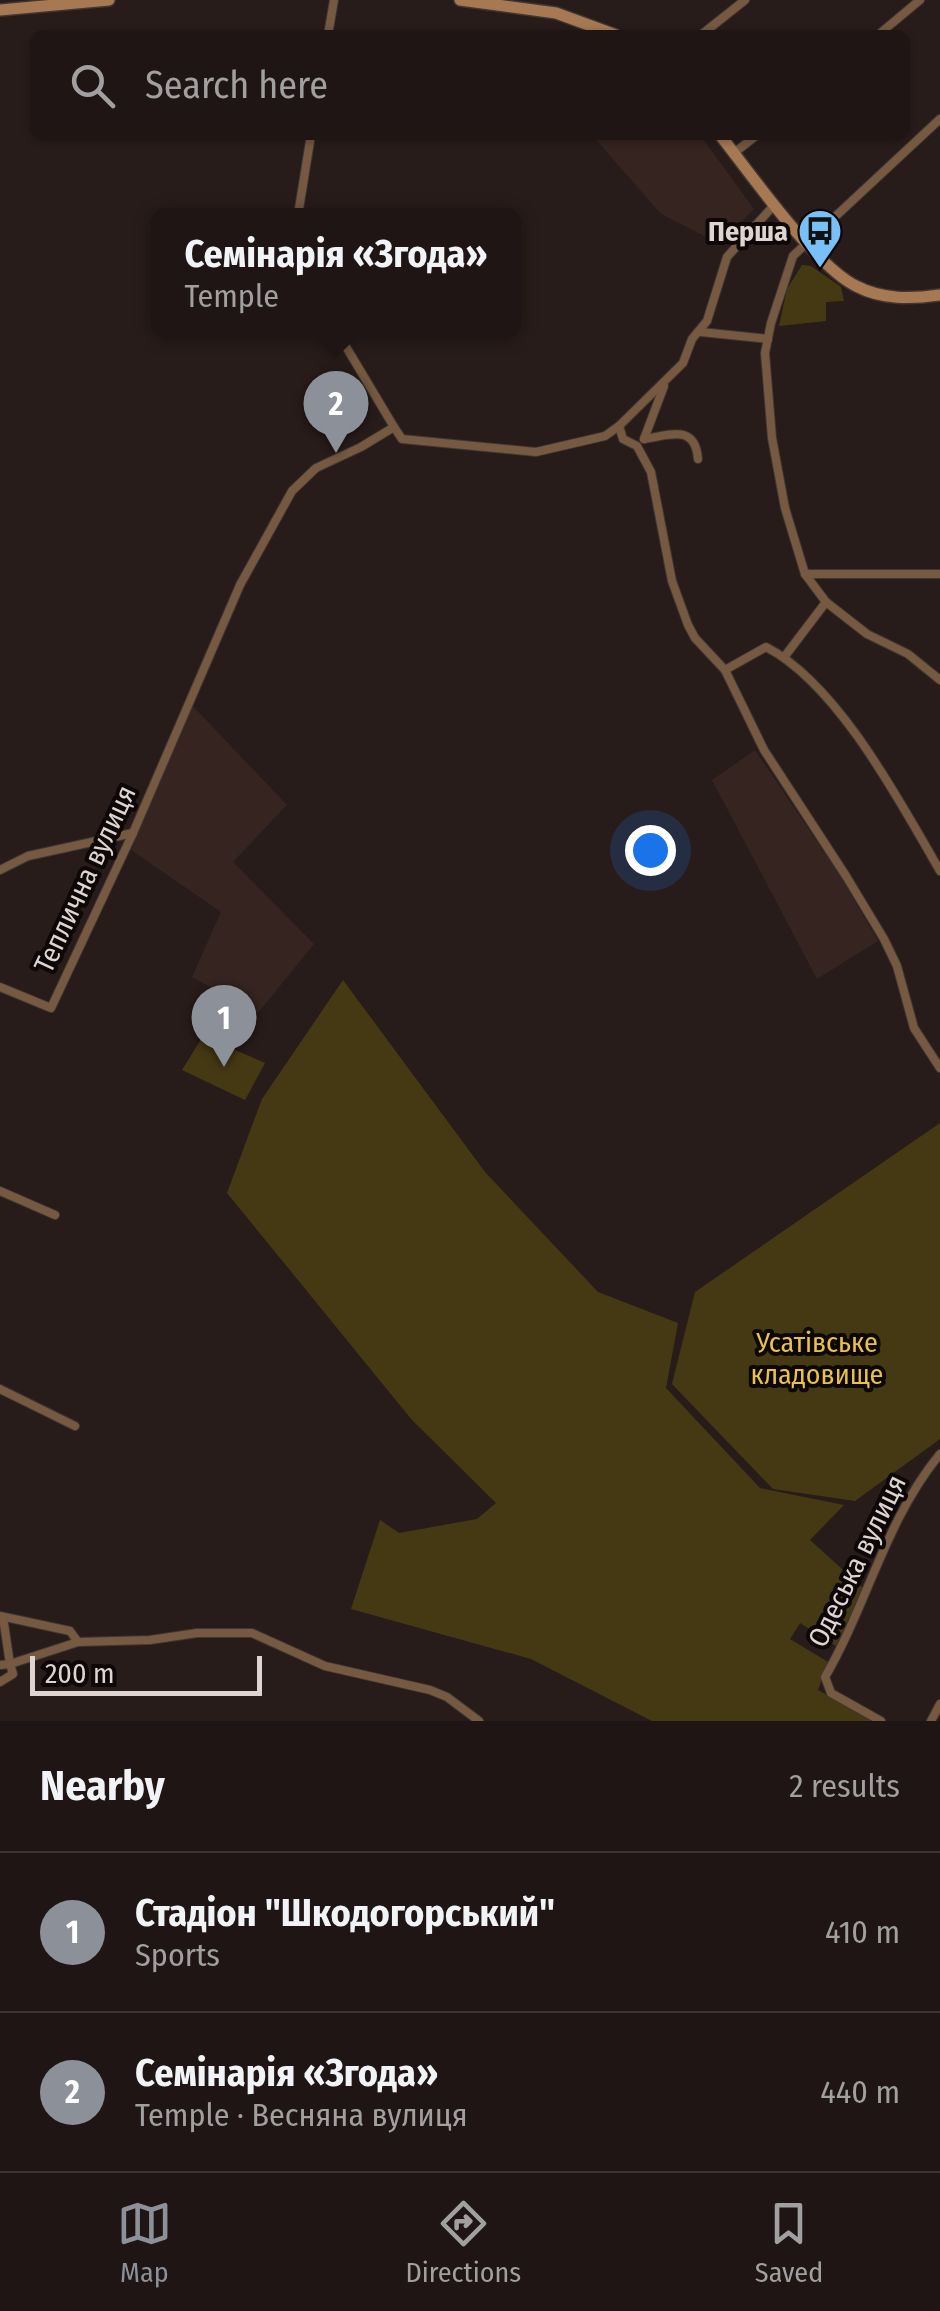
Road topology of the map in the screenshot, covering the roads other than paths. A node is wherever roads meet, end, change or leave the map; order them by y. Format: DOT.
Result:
graph roads {
  1 [pos="110,0"];
  2 [pos="334,0"];
  3 [pos="460,0"];
  4 [pos="745,0"];
  5 [pos="920,0"];
  6 [pos="0,10"];
  7 [pos="329,30"];
  8 [pos="602,30"];
  9 [pos="706,30"];
  10 [pos="884,30"];
  11 [pos="940,119"];
  12 [pos="310,140"];
  13 [pos="724,140"];
  14 [pos="751,140"];
  15 [pos="734,153"];
  16 [pos="775,204"];
  17 [pos="299,208"];
  18 [pos="806,242"];
  19 [pos="940,295"];
  20 [pos="701,332"];
  21 [pos="341,338"];
  22 [pos="768,339"];
  23 [pos="666,382"];
  24 [pos="394,426"];
  25 [pos="618,426"];
  26 [pos="605,436"];
  27 [pos="644,438"];
  28 [pos="624,439"];
  29 [pos="636,446"];
  30 [pos="698,459"];
  31 [pos="804,574"];
  32 [pos="940,574"];
  33 [pos="826,602"];
  34 [pos="784,656"];
  35 [pos="725,670"];
  36 [pos="940,680"];
  37 [pos="133,833"];
  38 [pos="0,870"];
  39 [pos="940,872"];
  40 [pos="0,987"];
  41 [pos="940,1068"];
  42 [pos="1,1194"];
  43 [pos="55,1215"];
  44 [pos="0,1390"];
  45 [pos="75,1426"];
  46 [pos="940,1454"];
  47 [pos="1,1616"];
  48 [pos="78,1642"];
  49 [pos="5,1664"];
  50 [pos="0,1682"];
  51 [pos="940,1704"];
  52 [pos="479,1721"];
  53 [pos="881,1721"];
  54 [pos="931,1721"];
  1 -- 6 [label="main road"];
  2 -- 7 [label="street"];
  3 -- 8 [label="main road"];
  4 -- 9 [label="street"];
  5 -- 10 [label="street"];
  11 -- 18 [label="street"];
  12 -- 17 [label="street"];
  13 -- 15 [label="main road"];
  14 -- 15 [label="street"];
  15 -- 16 [label="main road"];
  16 -- 18 [label="main road"];
  16 -- 20 [label="street"];
  18 -- 19 [label="main road"];
  18 -- 22 [label="street"];
  20 -- 22 [label="street"];
  20 -- 23 [label="street"];
  21 -- 24 [label="street"];
  22 -- 31 [label="street"];
  23 -- 25 [label="street"];
  23 -- 27 [label="street"];
  24 -- 26 [label="street"];
  24 -- 37 [label="street, Теплична вулиця"];
  25 -- 26 [label="street"];
  25 -- 28 [label="street"];
  26 -- 28 [label="street"];
  27 -- 29 [label="street"];
  27 -- 30 [label="street"];
  28 -- 29 [label="street"];
  29 -- 35 [label="street"];
  31 -- 32 [label="street"];
  31 -- 33 [label="street"];
  33 -- 34 [label="street"];
  33 -- 36 [label="street"];
  34 -- 35 [label="street"];
  34 -- 39 [label="street"];
  35 -- 41 [label="street"];
  37 -- 38 [label="street"];
  37 -- 40 [label="street, Теплична вулиця"];
  42 -- 43 [label="street"];
  44 -- 45 [label="street"];
  46 -- 53 [label="street, Одеська вулиця"];
  47 -- 48 [label="street"];
  47 -- 49 [label="street"];
  48 -- 49 [label="street"];
  48 -- 52 [label="street"];
  49 -- 50 [label="street"];
  51 -- 54 [label="street"];
}
